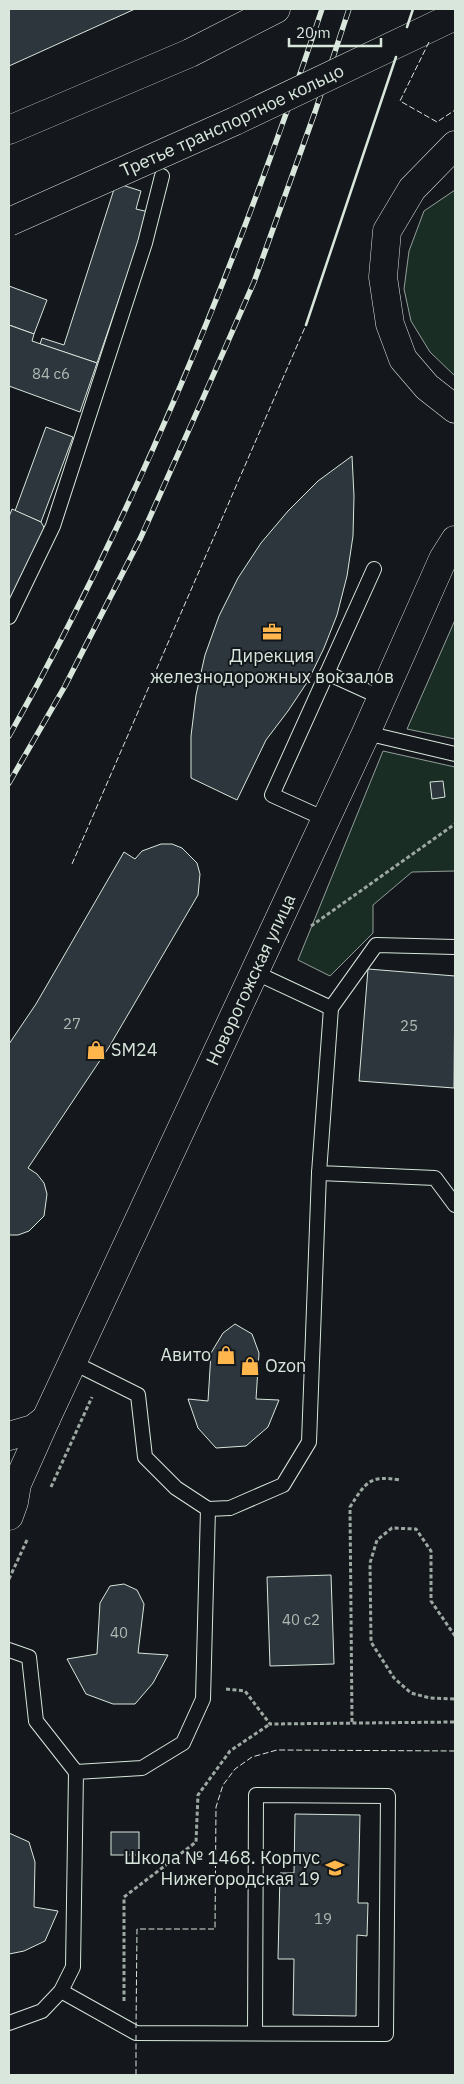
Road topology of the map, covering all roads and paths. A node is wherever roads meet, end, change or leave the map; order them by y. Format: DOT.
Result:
graph roads {
  1 [pos="261,9"];
  2 [pos="276,9"];
  3 [pos="455,16"];
  4 [pos="190,53"];
  5 [pos="9,130"];
  6 [pos="455,145"];
  7 [pos="162,176"];
  8 [pos="9,222"];
  9 [pos="455,409"];
  10 [pos="455,540"];
  11 [pos="374,569"];
  12 [pos="9,617"];
  13 [pos="327,673"];
  14 [pos="382,698"];
  15 [pos="366,733"];
  16 [pos="455,754"];
  17 [pos="325,819"];
  18 [pos="455,824"];
  19 [pos="305,929"];
  20 [pos="455,947"];
  21 [pos="254,972"];
  22 [pos="331,1008"];
  23 [pos="319,1173"];
  24 [pos="455,1205"];
  25 [pos="72,1362"];
  26 [pos="46,1419"];
  27 [pos="9,1436"];
  28 [pos="9,1453"];
  29 [pos="400,1480"];
  30 [pos="17,1484"];
  31 [pos="208,1508"];
  32 [pos="9,1516"];
  33 [pos="455,1636"];
  34 [pos="9,1650"];
  35 [pos="204,1686"];
  36 [pos="455,1698"];
  37 [pos="352,1722"];
  38 [pos="455,1722"];
  39 [pos="270,1724"];
  40 [pos="76,1772"];
  41 [pos="61,1991"];
  42 [pos="9,2023"];
  43 [pos="124,2026"];
  44 [pos="255,2033"];
  1 -- 4 [label="main road"];
  2 -- 4 [label="main road"];
  3 -- 8 [label="main road, Третье транспортное кольцо, bridge"];
  4 -- 5 [label="main road"];
  6 -- 9 [label="main road"];
  7 -- 12 [label="lane"];
  10 -- 14 [label="main road, Новорогожская улица"];
  11 -- 13 [label="lane"];
  13 -- 14 [label="lane"];
  13 -- 17 [label="lane"];
  14 -- 15 [label="main road, Новорогожская улица"];
  15 -- 16 [label="lane"];
  15 -- 17 [label="main road, Новорогожская улица"];
  17 -- 21 [label="main road, Новорогожская улица"];
  18 -- 19 [label="path"];
  20 -- 22 [label="lane"];
  21 -- 22 [label="lane"];
  21 -- 25 [label="main road, Новорогожская улица"];
  22 -- 23 [label="lane"];
  23 -- 24 [label="lane"];
  23 -- 31 [label="lane"];
  25 -- 26 [label="main road, Новорогожская улица"];
  25 -- 31 [label="lane"];
  26 -- 27 [label="main road"];
  26 -- 30 [label="main road, Новорогожская улица"];
  28 -- 30 [label="main road, Новорогожская улица"];
  29 -- 37 [label="path"];
  30 -- 32 [label="main road, Новорогожская улица"];
  31 -- 35 [label="lane"];
  33 -- 36 [label="path"];
  34 -- 40 [label="lane"];
  35 -- 39 [label="path"];
  35 -- 40 [label="lane"];
  37 -- 38 [label="path"];
  37 -- 39 [label="path"];
  39 -- 43 [label="path"];
  40 -- 41 [label="lane"];
  41 -- 42 [label="lane"];
  41 -- 43 [label="lane"];
  43 -- 44 [label="lane"];
  44 -- 44 [label="lane"];
}
